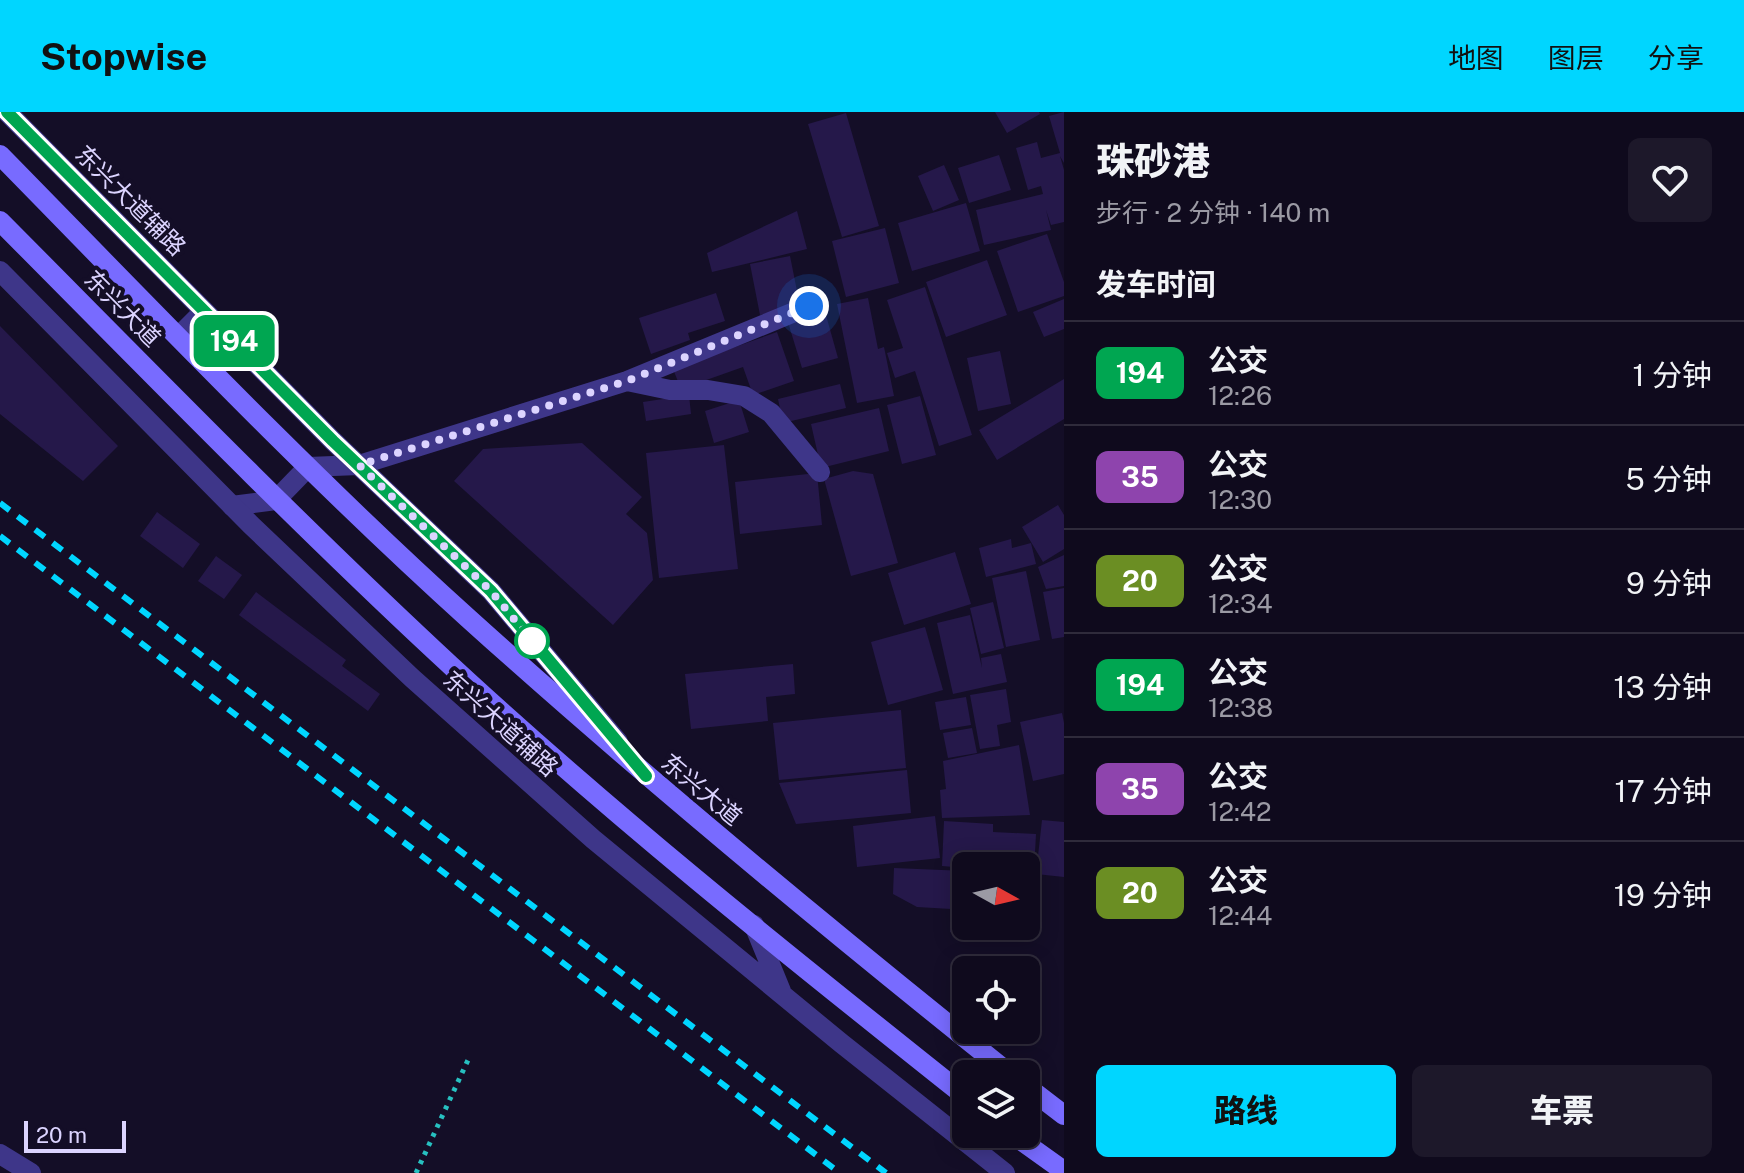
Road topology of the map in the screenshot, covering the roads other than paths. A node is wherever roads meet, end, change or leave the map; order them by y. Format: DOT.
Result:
graph roads {
  1 [pos="7,112"];
  2 [pos="0,155"];
  3 [pos="0,221"];
  4 [pos="0,271"];
  5 [pos="809,306"];
  6 [pos="204,311"];
  7 [pos="179,336"];
  8 [pos="627,381"];
  9 [pos="359,465"];
  10 [pos="308,467"];
  11 [pos="820,472"];
  12 [pos="276,500"];
  13 [pos="232,506"];
  14 [pos="646,776"];
  15 [pos="754,925"];
  16 [pos="782,995"];
  17 [pos="993,1060"];
  18 [pos="952,1086"];
  19 [pos="1040,1097"];
  20 [pos="1064,1115"];
  21 [pos="1032,1148"];
  22 [pos="0,1154"];
  23 [pos="1064,1171"];
  24 [pos="31,1173"];
  25 [pos="1005,1173"];
  1 -- 6 [label="street, 东兴大道辅路"];
  2 -- 7 [label="main road, 东兴大道"];
  3 -- 12 [label="main road, 东兴大道"];
  4 -- 13 [label="street, 东兴大道辅路"];
  5 -- 8 [label="street"];
  6 -- 7 [label="street"];
  6 -- 9 [label="street, 东兴大道辅路"];
  7 -- 10 [label="main road, 东兴大道"];
  8 -- 9 [label="street"];
  8 -- 11 [label="street"];
  9 -- 10 [label="street"];
  9 -- 14 [label="street, 东兴大道辅路"];
  10 -- 12 [label="street"];
  10 -- 14 [label="main road, 东兴大道"];
  12 -- 13 [label="street"];
  12 -- 15 [label="main road, 东兴大道"];
  13 -- 16 [label="street, 东兴大道辅路"];
  14 -- 17 [label="main road, 东兴大道"];
  15 -- 16 [label="street"];
  15 -- 18 [label="main road, 东兴大道"];
  16 -- 25 [label="street, 东兴大道辅路"];
  19 -- 20 [label="main road"];
  21 -- 23 [label="main road"];
  22 -- 24 [label="street"];
}
